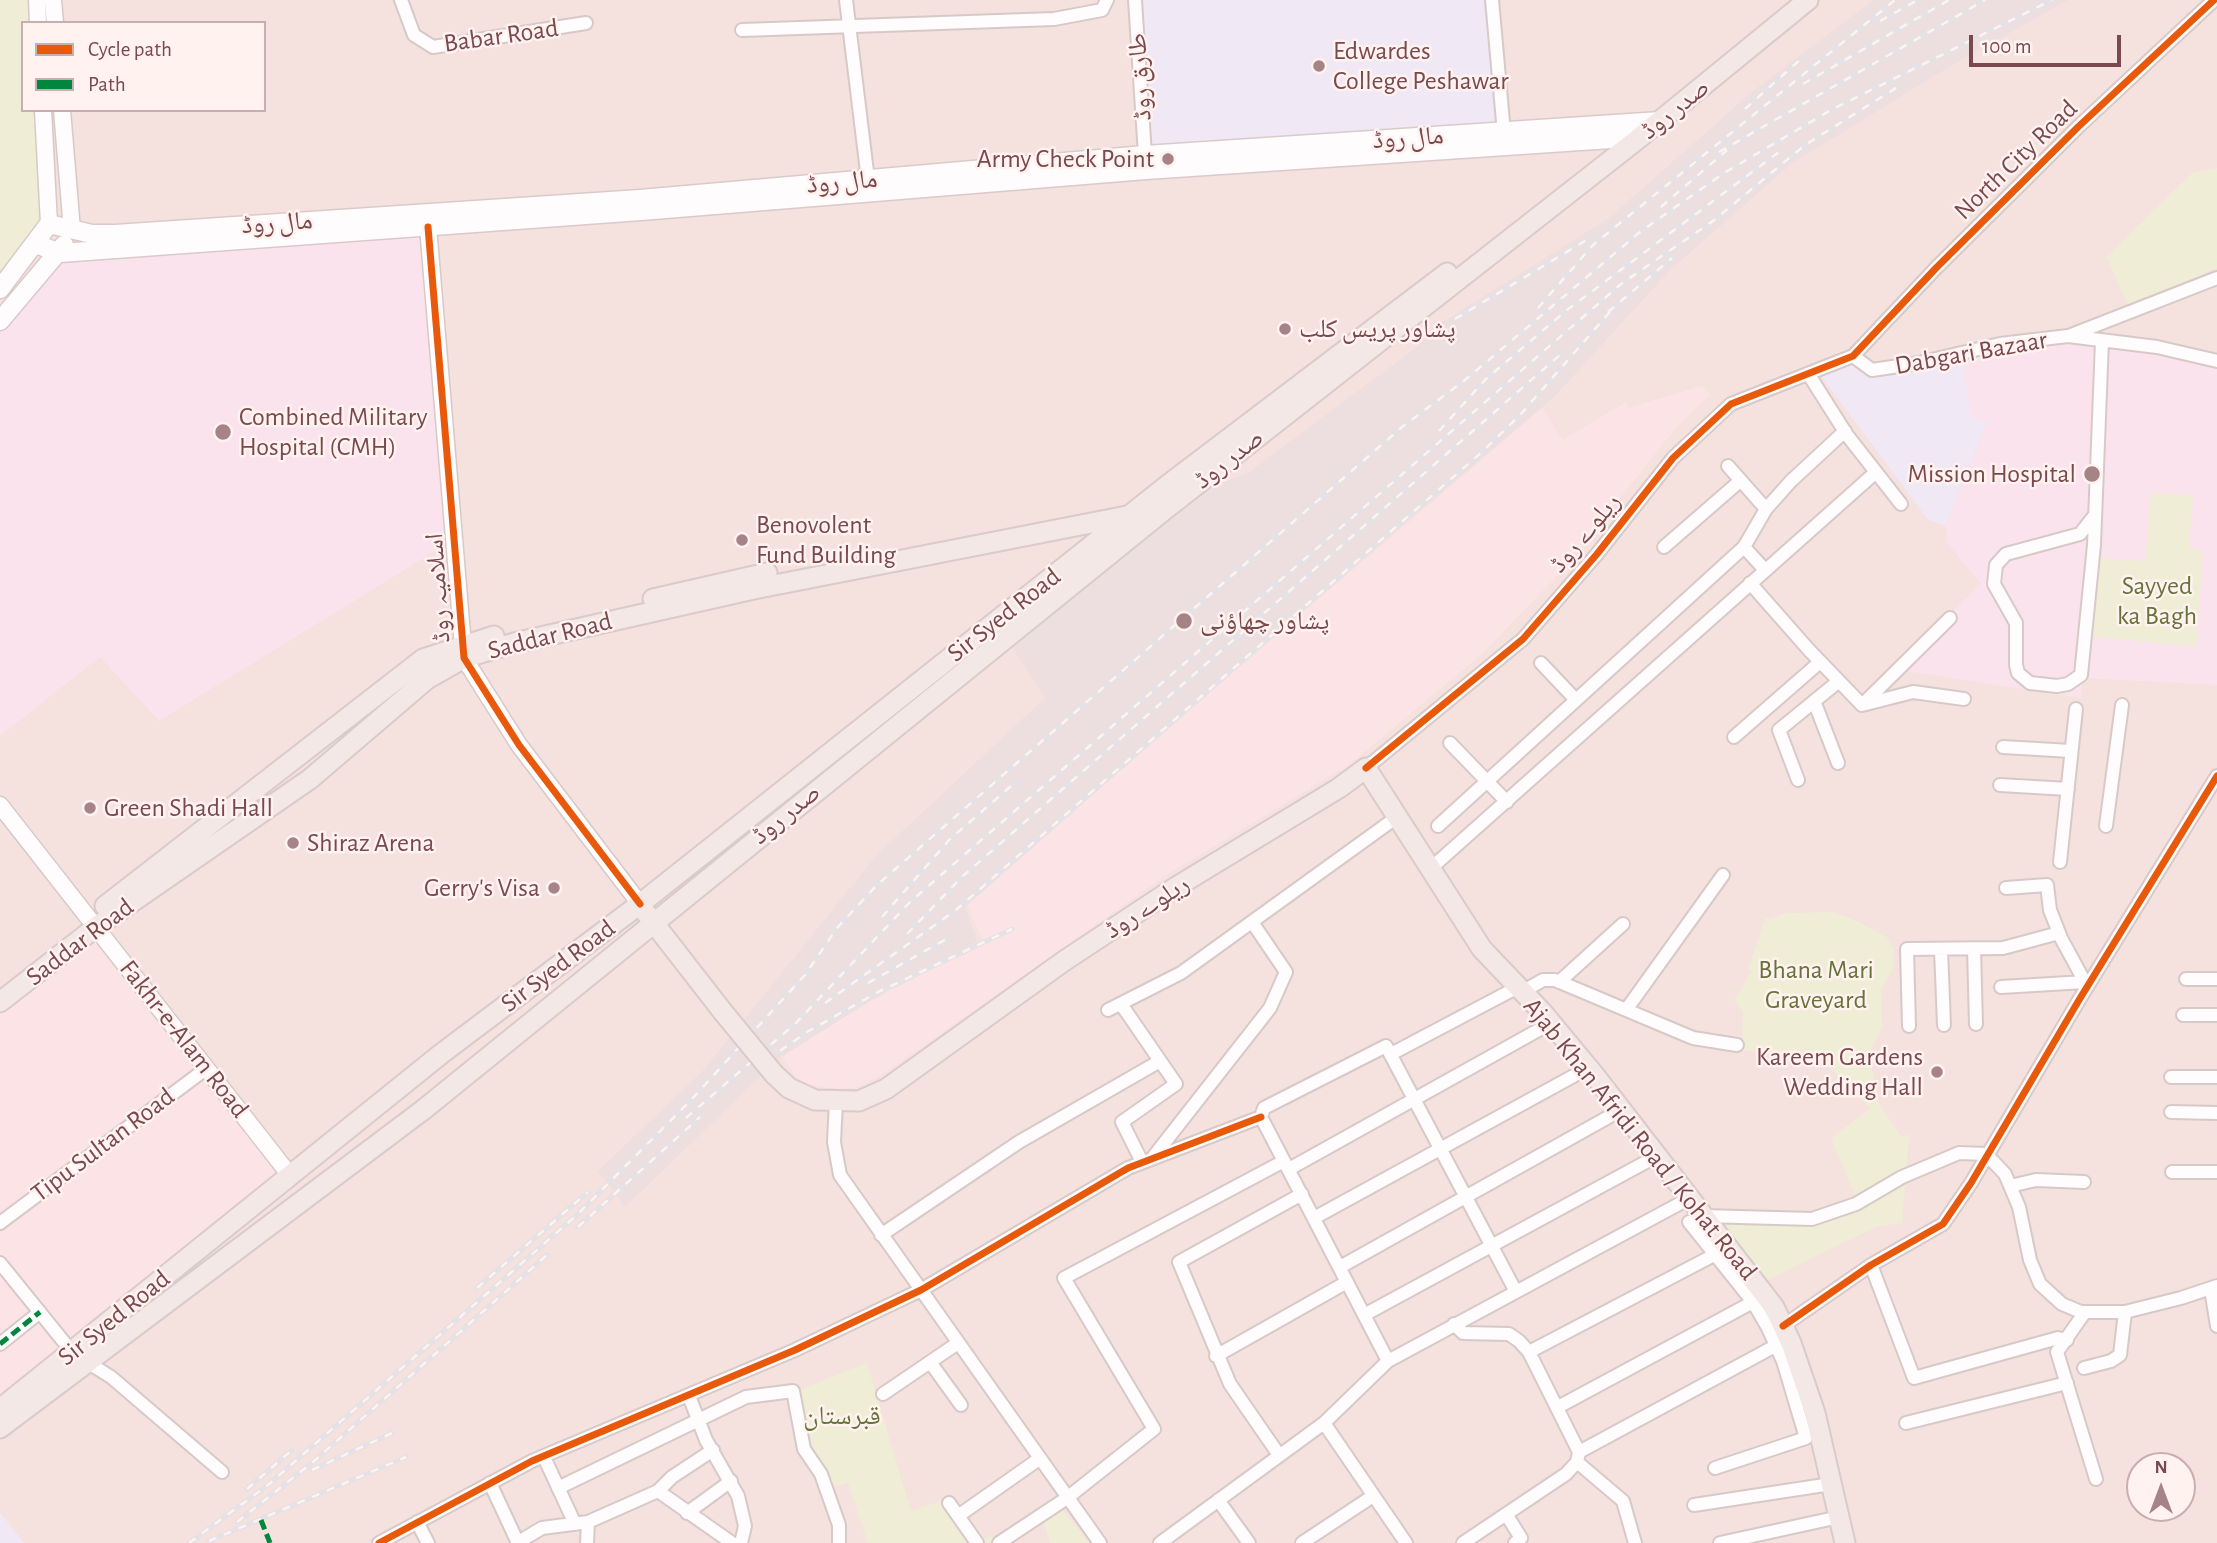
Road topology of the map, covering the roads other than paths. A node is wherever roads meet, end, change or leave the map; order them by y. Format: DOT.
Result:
graph roads {
  1 [pos="37,0"];
  2 [pos="53,0"];
  3 [pos="401,0"];
  4 [pos="846,0"];
  5 [pos="1107,0"];
  6 [pos="1135,0"];
  7 [pos="1492,0"];
  8 [pos="1786,0"];
  9 [pos="1808,0"];
  10 [pos="2214,0"];
  11 [pos="38,21"];
  12 [pos="55,21"];
  13 [pos="586,23"];
  14 [pos="848,26"];
  15 [pos="742,30"];
  16 [pos="43,112"];
  17 [pos="62,112"];
  18 [pos="1639,130"];
  19 [pos="1504,132"];
  20 [pos="1618,140"];
  21 [pos="1146,162"];
  22 [pos="868,180"];
  23 [pos="640,205"];
  24 [pos="427,220"];
  25 [pos="48,224"];
  26 [pos="72,229"];
  27 [pos="36,244"];
  28 [pos="60,253"];
  29 [pos="2217,278"];
  30 [pos="0,289"];
  31 [pos="0,321"];
  32 [pos="2068,336"];
  33 [pos="2102,341"];
  34 [pos="1853,356"];
  35 [pos="2217,361"];
  36 [pos="1809,375"];
  37 [pos="1845,431"];
  38 [pos="1728,466"];
  39 [pos="1876,472"];
  40 [pos="1741,481"];
  41 [pos="1901,503"];
  42 [pos="1157,505"];
  43 [pos="1766,509"];
  44 [pos="1131,515"];
  45 [pos="2095,515"];
  46 [pos="1045,525"];
  47 [pos="1664,547"];
  48 [pos="1744,547"];
  49 [pos="1765,570"];
  50 [pos="1750,583"];
  51 [pos="1950,618"];
  52 [pos="464,651"];
  53 [pos="1820,662"];
  54 [pos="1541,663"];
  55 [pos="1839,681"];
  56 [pos="1964,699"];
  57 [pos="1576,700"];
  58 [pos="1814,701"];
  59 [pos="1862,705"];
  60 [pos="2122,705"];
  61 [pos="2076,709"];
  62 [pos="1734,737"];
  63 [pos="1450,743"];
  64 [pos="2003,747"];
  65 [pos="2071,751"];
  66 [pos="1838,763"];
  67 [pos="1366,768"];
  68 [pos="2217,776"];
  69 [pos="1798,780"];
  70 [pos="1488,781"];
  71 [pos="2000,785"];
  72 [pos="2068,789"];
  73 [pos="1507,802"];
  74 [pos="0,805"];
  75 [pos="1397,817"];
  76 [pos="1438,826"];
  77 [pos="2106,826"];
  78 [pos="2060,862"];
  79 [pos="1430,869"];
  80 [pos="1723,875"];
  81 [pos="2007,888"];
  82 [pos="640,904"];
  83 [pos="652,921"];
  84 [pos="1252,922"];
  85 [pos="92,923"];
  86 [pos="1623,924"];
  87 [pos="2059,933"];
  88 [pos="1941,949"];
  89 [pos="1974,949"];
  90 [pos="2186,979"];
  91 [pos="2217,979"];
  92 [pos="1559,982"];
  93 [pos="2086,984"];
  94 [pos="2001,987"];
  95 [pos="0,989"];
  96 [pos="1520,989"];
  97 [pos="0,1002"];
  98 [pos="1121,1004"];
  99 [pos="1108,1010"];
  100 [pos="1626,1010"];
  101 [pos="2183,1015"];
  102 [pos="2217,1015"];
  103 [pos="1551,1023"];
  104 [pos="1976,1024"];
  105 [pos="1944,1025"];
  106 [pos="1909,1026"];
  107 [pos="1737,1045"];
  108 [pos="1391,1054"];
  109 [pos="1160,1061"];
  110 [pos="207,1068"];
  111 [pos="1588,1068"];
  112 [pos="2171,1077"];
  113 [pos="2217,1077"];
  114 [pos="1415,1099"];
  115 [pos="836,1102"];
  116 [pos="1621,1110"];
  117 [pos="2171,1112"];
  118 [pos="2217,1113"];
  119 [pos="1261,1117"];
  120 [pos="1441,1149"];
  121 [pos="1986,1154"];
  122 [pos="1657,1156"];
  123 [pos="1148,1160"];
  124 [pos="1287,1165"];
  125 [pos="2172,1172"];
  126 [pos="2217,1172"];
  127 [pos="289,1174"];
  128 [pos="2084,1182"];
  129 [pos="2010,1186"];
  130 [pos="1302,1194"];
  131 [pos="1466,1197"];
  132 [pos="1690,1198"];
  133 [pos="1314,1218"];
  134 [pos="1696,1219"];
  135 [pos="0,1223"];
  136 [pos="881,1235"];
  137 [pos="1491,1246"];
  138 [pos="1716,1254"];
  139 [pos="0,1263"];
  140 [pos="1871,1265"];
  141 [pos="1340,1267"];
  142 [pos="1348,1282"];
  143 [pos="2214,1287"];
  144 [pos="921,1290"];
  145 [pos="1514,1290"];
  146 [pos="1753,1302"];
  147 [pos="2125,1311"];
  148 [pos="40,1312"];
  149 [pos="2085,1312"];
  150 [pos="1364,1315"];
  151 [pos="1454,1324"];
  152 [pos="1783,1326"];
  153 [pos="2217,1326"];
  154 [pos="2067,1340"];
  155 [pos="958,1343"];
  156 [pos="0,1344"];
  157 [pos="1777,1345"];
  158 [pos="1530,1352"];
  159 [pos="1216,1356"];
  160 [pos="80,1357"];
  161 [pos="1388,1361"];
  162 [pos="930,1362"];
  163 [pos="2084,1368"];
  164 [pos="2067,1383"];
  165 [pos="883,1394"];
  166 [pos="689,1396"];
  167 [pos="961,1405"];
  168 [pos="1558,1407"];
  169 [pos="0,1409"];
  170 [pos="698,1419"];
  171 [pos="1324,1423"];
  172 [pos="1906,1423"];
  173 [pos="0,1428"];
  174 [pos="713,1450"];
  175 [pos="1279,1455"];
  176 [pos="544,1457"];
  177 [pos="1578,1457"];
  178 [pos="1039,1459"];
  179 [pos="1715,1468"];
  180 [pos="222,1472"];
  181 [pos="2096,1479"];
  182 [pos="731,1481"];
  183 [pos="490,1483"];
  184 [pos="1831,1484"];
  185 [pos="558,1488"];
  186 [pos="658,1491"];
  187 [pos="1373,1496"];
  188 [pos="1067,1498"];
  189 [pos="1218,1500"];
  190 [pos="949,1503"];
  191 [pos="1694,1505"];
  192 [pos="687,1513"];
  193 [pos="1506,1514"];
  194 [pos="958,1516"];
  195 [pos="1839,1517"];
  196 [pos="417,1522"];
  197 [pos="581,1523"];
  198 [pos="379,1543"];
  199 [pos="428,1543"];
  200 [pos="518,1543"];
  201 [pos="587,1543"];
  202 [pos="732,1543"];
  203 [pos="741,1543"];
  204 [pos="839,1543"];
  205 [pos="977,1543"];
  206 [pos="999,1543"];
  207 [pos="1100,1543"];
  208 [pos="1160,1543"];
  209 [pos="1249,1543"];
  210 [pos="1302,1543"];
  211 [pos="1406,1543"];
  212 [pos="1463,1543"];
  213 [pos="1515,1543"];
  214 [pos="1635,1543"];
  215 [pos="1720,1543"];
  216 [pos="1845,1543"];
  1 -- 11 [label="street"];
  2 -- 12 [label="street"];
  3 -- 13 [label="street, Babar Road"];
  4 -- 14 [label="street"];
  5 -- 14 [label="street"];
  6 -- 21 [label="street, طارق روڈ"];
  7 -- 19 [label="street"];
  8 -- 18 [label="main road, صدر روڈ"];
  9 -- 18 [label="main road, صدر روڈ"];
  10 -- 34 [label="street, North City Road"];
  14 -- 15 [label="street"];
  14 -- 22 [label="street"];
  16 -- 25 [label="street"];
  17 -- 26 [label="street"];
  18 -- 19 [label="main road, مال روڈ"];
  18 -- 20 [label="main road, صدر روڈ"];
  18 -- 42 [label="main road, صدر روڈ"];
  19 -- 21 [label="main road, مال روڈ"];
  20 -- 21 [label="main road, مال روڈ"];
  20 -- 42 [label="main road, صدر روڈ"];
  21 -- 22 [label="main road, مال روڈ"];
  21 -- 23 [label="main road, مال روڈ"];
  22 -- 23 [label="main road, مال روڈ"];
  23 -- 24 [label="main road, مال روڈ"];
  24 -- 26 [label="main road, مال روڈ"];
  24 -- 28 [label="main road, مال روڈ"];
  24 -- 52 [label="street, اسلامیہ روڈ"];
  25 -- 26 [label="main road, مال روڈ"];
  25 -- 27 [label="main road"];
  26 -- 28 [label="main road"];
  27 -- 28 [label="main road, مال روڈ"];
  27 -- 30 [label="main road"];
  28 -- 31 [label="main road"];
  29 -- 32 [label="street"];
  32 -- 33 [label="street, Dabgari Bazaar"];
  32 -- 34 [label="street, Dabgari Bazaar"];
  33 -- 35 [label="street, Dabgari Bazaar"];
  33 -- 45 [label="street"];
  34 -- 36 [label="street, ریلوے روڈ"];
  36 -- 37 [label="street"];
  36 -- 67 [label="street, ریلوے روڈ"];
  37 -- 39 [label="street"];
  37 -- 43 [label="street"];
  38 -- 40 [label="street"];
  39 -- 41 [label="street"];
  39 -- 49 [label="street"];
  40 -- 43 [label="street"];
  40 -- 47 [label="street"];
  42 -- 44 [label="main road, Saddar Road"];
  42 -- 46 [label="main road, Saddar Road"];
  42 -- 83 [label="main road, صدر روڈ"];
  43 -- 48 [label="street"];
  44 -- 46 [label="main road, Saddar Road"];
  44 -- 82 [label="main road, Sir Syed Road"];
  45 -- 45 [label="street"];
  46 -- 52 [label="main road, Saddar Road"];
  48 -- 49 [label="street"];
  48 -- 57 [label="street"];
  49 -- 50 [label="street"];
  50 -- 53 [label="street"];
  50 -- 73 [label="street"];
  51 -- 59 [label="street"];
  52 -- 82 [label="street, اسلامیہ روڈ"];
  52 -- 85 [label="main road, Saddar Road"];
  53 -- 55 [label="street"];
  53 -- 62 [label="street"];
  54 -- 57 [label="street"];
  55 -- 58 [label="street"];
  55 -- 59 [label="street"];
  56 -- 59 [label="street"];
  57 -- 70 [label="street"];
  58 -- 66 [label="street"];
  58 -- 69 [label="street"];
  60 -- 77 [label="street"];
  61 -- 65 [label="street"];
  63 -- 70 [label="street"];
  64 -- 65 [label="street"];
  65 -- 72 [label="street"];
  67 -- 75 [label="main road, Ajab Khan Afridi Road / Kohat Road"];
  67 -- 115 [label="main road, ریلوے روڈ"];
  68 -- 93 [label="street"];
  70 -- 73 [label="street"];
  70 -- 76 [label="street"];
  71 -- 72 [label="street"];
  72 -- 78 [label="street"];
  73 -- 79 [label="street"];
  74 -- 85 [label="street, Fakhr-e-Alam Road"];
  75 -- 79 [label="main road, Ajab Khan Afridi Road / Kohat Road"];
  75 -- 84 [label="street"];
  79 -- 96 [label="main road, Ajab Khan Afridi Road / Kohat Road"];
  80 -- 100 [label="street"];
  81 -- 87 [label="street"];
  82 -- 83 [label="main road, ریلوے روڈ"];
  82 -- 127 [label="main road, Sir Syed Road"];
  83 -- 115 [label="main road, ریلوے روڈ, bridge"];
  83 -- 160 [label="main road, صدر روڈ"];
  84 -- 98 [label="street"];
  84 -- 123 [label="street"];
  85 -- 95 [label="main road, Saddar Road"];
  85 -- 97 [label="main road, Saddar Road"];
  85 -- 110 [label="street, Fakhr-e-Alam Road"];
  86 -- 92 [label="street"];
  87 -- 89 [label="street"];
  87 -- 93 [label="street"];
  88 -- 89 [label="street"];
  88 -- 105 [label="street"];
  88 -- 106 [label="street"];
  89 -- 104 [label="street"];
  90 -- 91 [label="street"];
  92 -- 96 [label="street"];
  92 -- 100 [label="street"];
  93 -- 94 [label="street"];
  93 -- 121 [label="street"];
  96 -- 103 [label="main road, Ajab Khan Afridi Road / Kohat Road"];
  96 -- 108 [label="street"];
  98 -- 99 [label="street"];
  98 -- 109 [label="street"];
  100 -- 107 [label="street"];
  101 -- 102 [label="street"];
  103 -- 111 [label="main road, Ajab Khan Afridi Road / Kohat Road"];
  103 -- 114 [label="street"];
  108 -- 114 [label="street"];
  108 -- 119 [label="street"];
  109 -- 123 [label="street"];
  109 -- 136 [label="street"];
  110 -- 127 [label="street, Fakhr-e-Alam Road"];
  110 -- 135 [label="street, Tipu Sultan Road"];
  111 -- 116 [label="main road, Ajab Khan Afridi Road / Kohat Road"];
  111 -- 120 [label="street"];
  112 -- 113 [label="street"];
  114 -- 120 [label="street"];
  114 -- 124 [label="street"];
  115 -- 136 [label="street"];
  116 -- 122 [label="main road, Ajab Khan Afridi Road / Kohat Road"];
  116 -- 131 [label="street"];
  117 -- 118 [label="street"];
  119 -- 123 [label="street"];
  119 -- 124 [label="street"];
  120 -- 131 [label="street"];
  120 -- 133 [label="street"];
  121 -- 129 [label="street"];
  121 -- 134 [label="street"];
  121 -- 140 [label="street"];
  122 -- 132 [label="main road, Ajab Khan Afridi Road / Kohat Road"];
  122 -- 137 [label="street"];
  123 -- 144 [label="street"];
  124 -- 130 [label="street"];
  124 -- 188 [label="street"];
  125 -- 126 [label="street"];
  127 -- 160 [label="main road, Sir Syed Road"];
  128 -- 129 [label="street"];
  129 -- 149 [label="street"];
  130 -- 133 [label="street"];
  130 -- 159 [label="street"];
  131 -- 137 [label="street"];
  131 -- 141 [label="street"];
  132 -- 134 [label="main road, Ajab Khan Afridi Road / Kohat Road"];
  132 -- 145 [label="street"];
  133 -- 141 [label="street"];
  134 -- 138 [label="street"];
  134 -- 152 [label="main road, Ajab Khan Afridi Road / Kohat Road"];
  136 -- 144 [label="street"];
  137 -- 145 [label="street"];
  137 -- 150 [label="street"];
  138 -- 146 [label="street"];
  138 -- 158 [label="street"];
  139 -- 148 [label="street"];
  140 -- 152 [label="street"];
  140 -- 154 [label="street"];
  141 -- 142 [label="street"];
  142 -- 150 [label="street"];
  142 -- 159 [label="street"];
  143 -- 147 [label="street"];
  143 -- 153 [label="street"];
  144 -- 155 [label="street"];
  144 -- 166 [label="street"];
  145 -- 151 [label="street"];
  146 -- 157 [label="street"];
  146 -- 168 [label="street"];
  147 -- 149 [label="street"];
  147 -- 163 [label="street"];
  148 -- 156 [label="street"];
  148 -- 160 [label="street"];
  149 -- 154 [label="street"];
  150 -- 161 [label="street"];
  151 -- 158 [label="street"];
  151 -- 161 [label="street"];
  152 -- 184 [label="main road, Ajab Khan Afridi Road / Kohat Road"];
  154 -- 164 [label="street"];
  155 -- 162 [label="street"];
  155 -- 178 [label="street"];
  157 -- 177 [label="street"];
  157 -- 179 [label="street"];
  158 -- 168 [label="street"];
  159 -- 175 [label="street"];
  160 -- 169 [label="main road, Sir Syed Road"];
  160 -- 173 [label="main road, Sir Syed Road"];
  160 -- 180 [label="street"];
  161 -- 171 [label="street"];
  162 -- 165 [label="street"];
  162 -- 167 [label="street"];
  164 -- 172 [label="street"];
  164 -- 181 [label="street"];
  166 -- 170 [label="street"];
  166 -- 176 [label="street"];
  168 -- 177 [label="street"];
  170 -- 174 [label="street"];
  170 -- 185 [label="street"];
  170 -- 204 [label="street"];
  171 -- 175 [label="street"];
  171 -- 187 [label="street"];
  174 -- 182 [label="street"];
  174 -- 186 [label="street"];
  175 -- 189 [label="street"];
  176 -- 183 [label="street"];
  176 -- 185 [label="street"];
  177 -- 193 [label="street"];
  177 -- 214 [label="street"];
  178 -- 188 [label="street"];
  178 -- 194 [label="street"];
  182 -- 192 [label="street"];
  182 -- 203 [label="street"];
  183 -- 196 [label="street"];
  183 -- 200 [label="street"];
  184 -- 191 [label="street"];
  184 -- 195 [label="main road, Ajab Khan Afridi Road / Kohat Road"];
  185 -- 197 [label="street"];
  186 -- 192 [label="street"];
  186 -- 197 [label="street"];
  187 -- 210 [label="street"];
  187 -- 211 [label="street"];
  188 -- 206 [label="street"];
  188 -- 207 [label="street"];
  189 -- 208 [label="street"];
  189 -- 209 [label="street"];
  190 -- 194 [label="street"];
  192 -- 202 [label="street"];
  193 -- 212 [label="street"];
  193 -- 213 [label="street"];
  194 -- 205 [label="street"];
  195 -- 215 [label="street"];
  195 -- 216 [label="main road, Ajab Khan Afridi Road / Kohat Road"];
  196 -- 198 [label="street"];
  196 -- 199 [label="street"];
  197 -- 200 [label="street"];
  197 -- 201 [label="street"];
}
